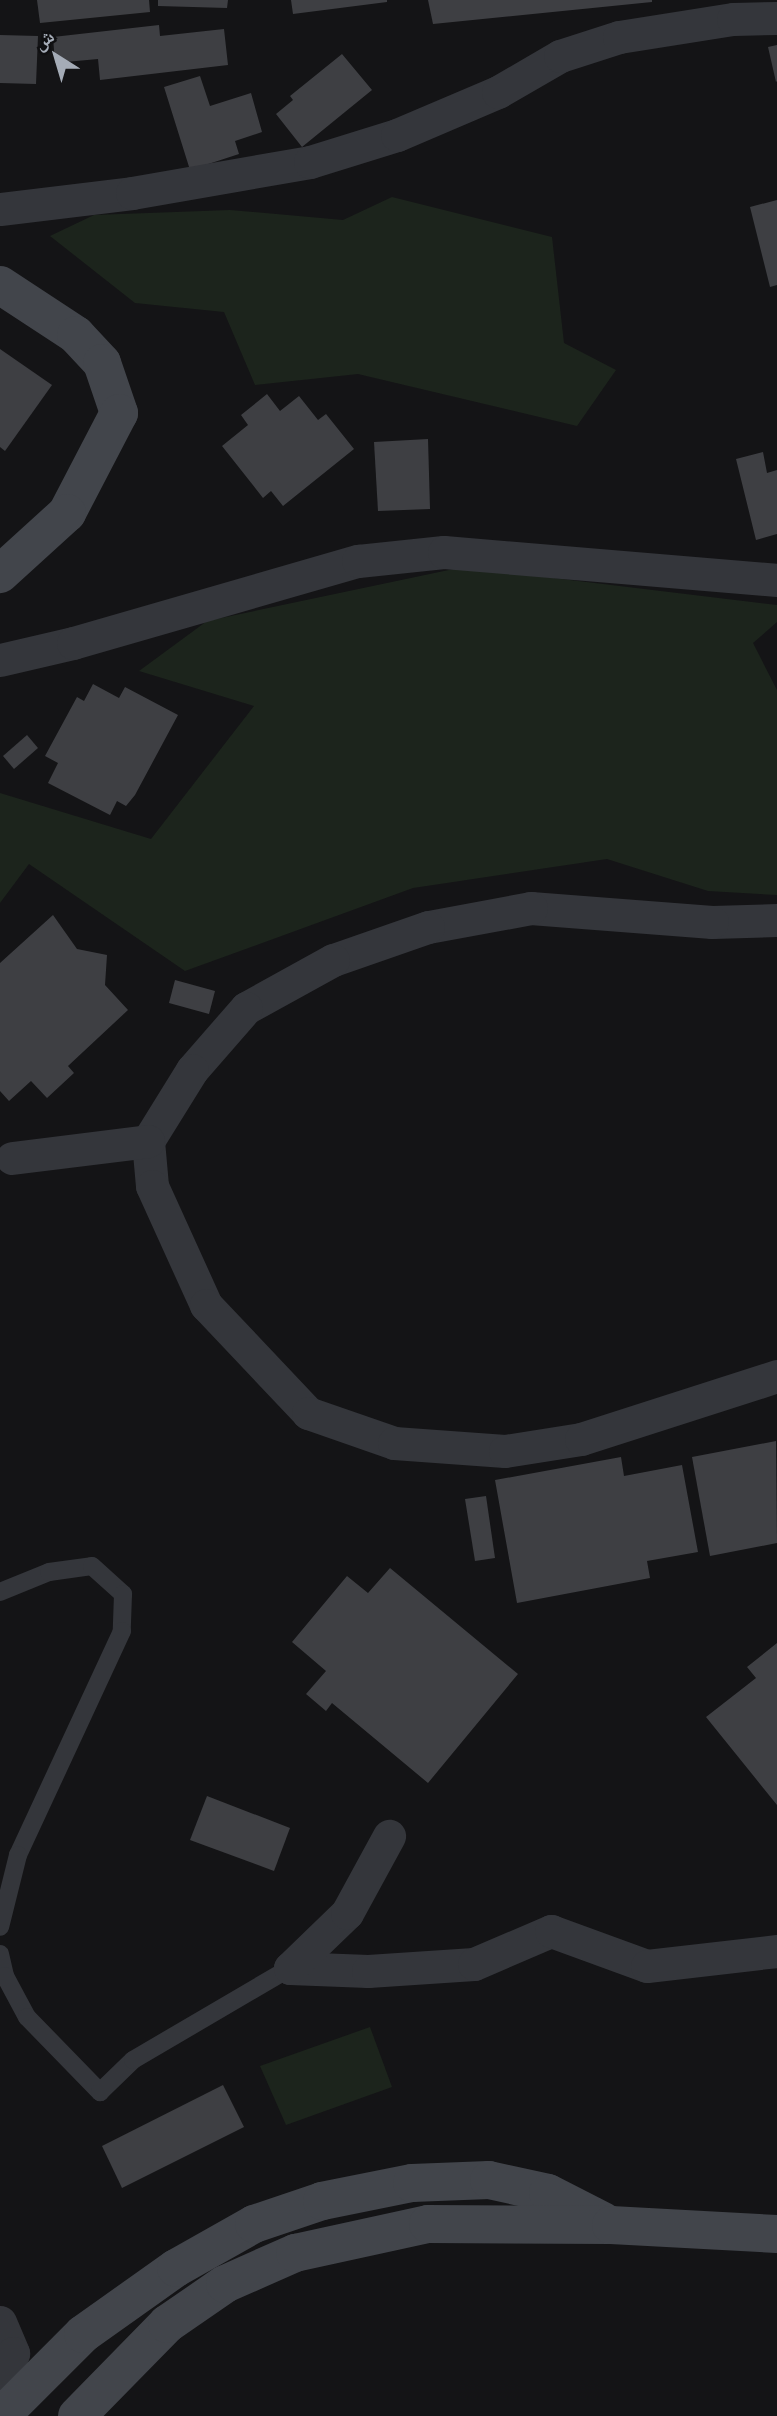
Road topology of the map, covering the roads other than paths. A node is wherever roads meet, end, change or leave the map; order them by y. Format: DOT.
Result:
graph roads {
  1 [pos="777,18"];
  2 [pos="0,209"];
  3 [pos="0,285"];
  4 [pos="0,574"];
  5 [pos="777,580"];
  6 [pos="0,660"];
  7 [pos="777,920"];
  8 [pos="148,1141"];
  9 [pos="12,1158"];
  10 [pos="777,1376"];
  11 [pos="0,1592"];
  12 [pos="389,1836"];
  13 [pos="0,1927"];
  14 [pos="777,1951"];
  15 [pos="0,1954"];
  16 [pos="290,1968"];
  17 [pos="611,2225"];
  18 [pos="777,2234"];
  19 [pos="0,2322"];
  20 [pos="0,2386"];
  21 [pos="1,2416"];
  22 [pos="77,2416"];
  1 -- 2 [label="street"];
  3 -- 4 [label="street"];
  5 -- 6 [label="street"];
  7 -- 8 [label="street"];
  8 -- 9 [label="street"];
  8 -- 10 [label="street"];
  11 -- 13 [label="lane"];
  12 -- 16 [label="street"];
  14 -- 16 [label="street"];
  15 -- 16 [label="lane"];
  17 -- 18 [label="street"];
  17 -- 21 [label="street"];
  17 -- 22 [label="street"];
  19 -- 20 [label="street"];
}
